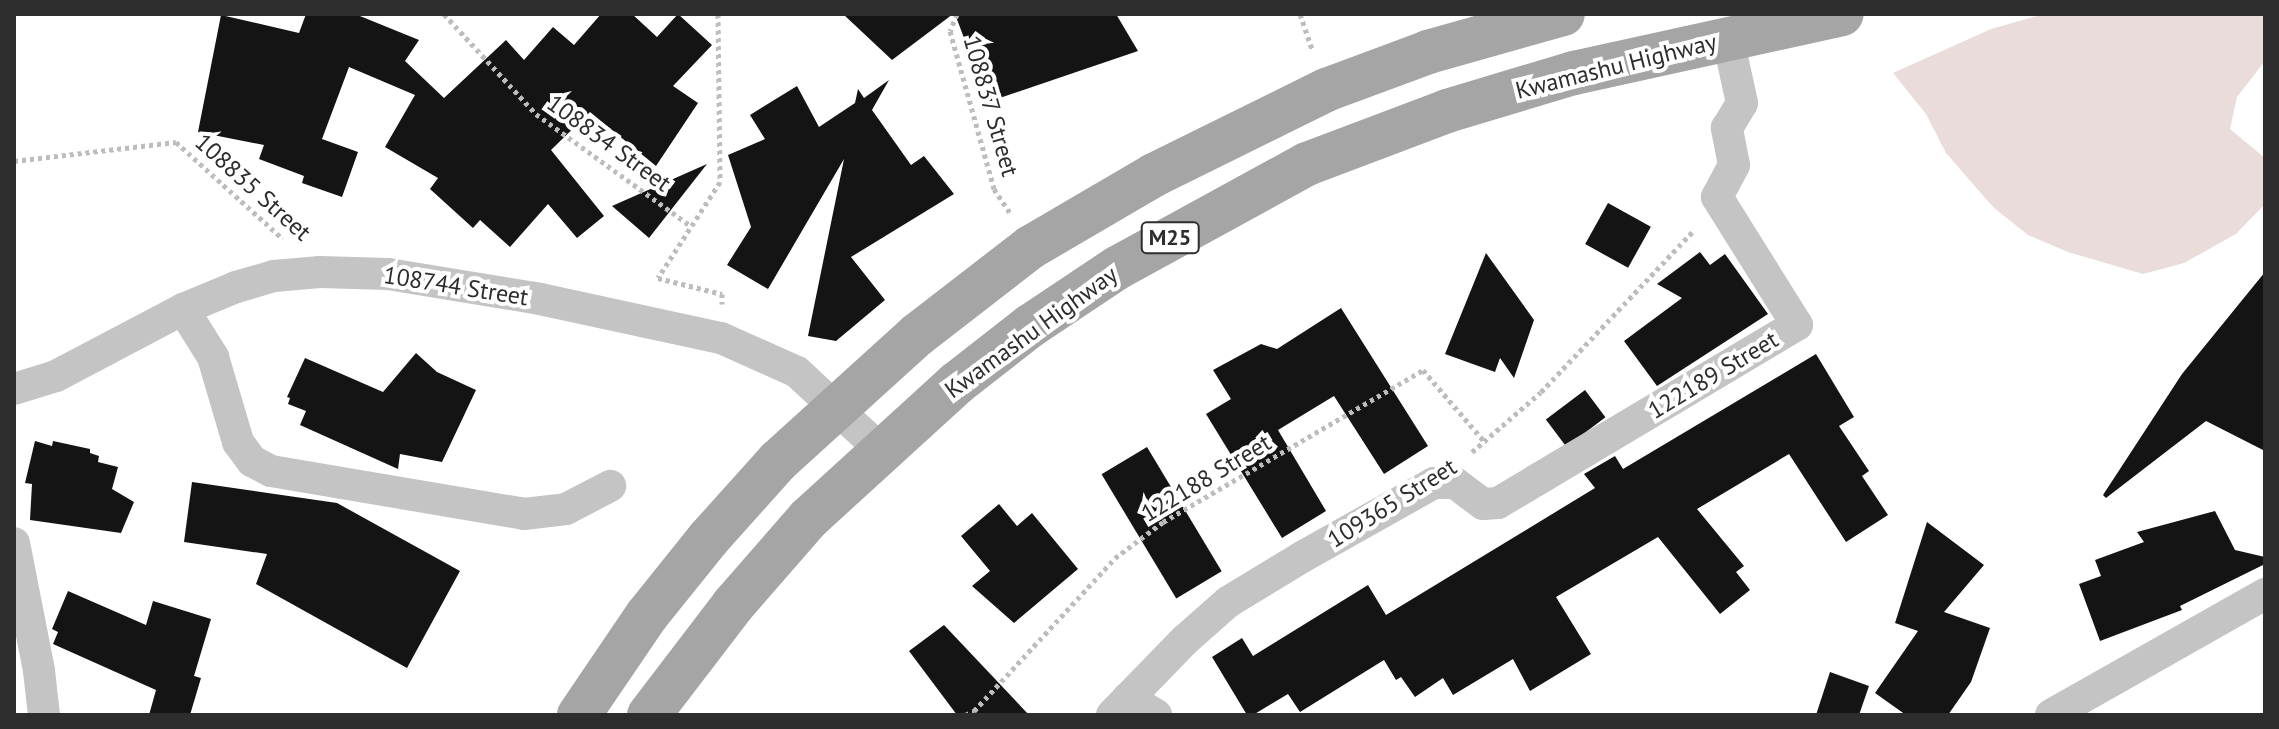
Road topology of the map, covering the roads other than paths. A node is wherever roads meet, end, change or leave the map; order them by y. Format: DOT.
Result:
graph roads {
  1 [pos="1563,14"];
  2 [pos="1842,14"];
  3 [pos="1728,39"];
  4 [pos="183,309"];
  5 [pos="14,389"];
  6 [pos="837,406"];
  7 [pos="881,450"];
  8 [pos="1434,483"];
  9 [pos="610,486"];
  10 [pos="14,543"];
  11 [pos="2265,594"];
  12 [pos="1120,706"];
  13 [pos="44,715"];
  14 [pos="579,715"];
  15 [pos="649,715"];
  16 [pos="1156,715"];
  17 [pos="2051,715"];
  1 -- 6 [label="main road, M25"];
  2 -- 3 [label="main road, Kwamashu Highway / M25"];
  3 -- 7 [label="main road, Kwamashu Highway / M25"];
  3 -- 8 [label="street, 122189 Street"];
  4 -- 5 [label="street, 108744 Street"];
  4 -- 6 [label="street, 108744 Street"];
  4 -- 9 [label="street"];
  6 -- 7 [label="street, 108744 Street"];
  6 -- 14 [label="main road, M25"];
  7 -- 15 [label="main road, Kwamashu Highway / M25"];
  8 -- 12 [label="street, 109365 Street"];
  10 -- 13 [label="street"];
  11 -- 17 [label="street"];
  12 -- 16 [label="street"];
}
